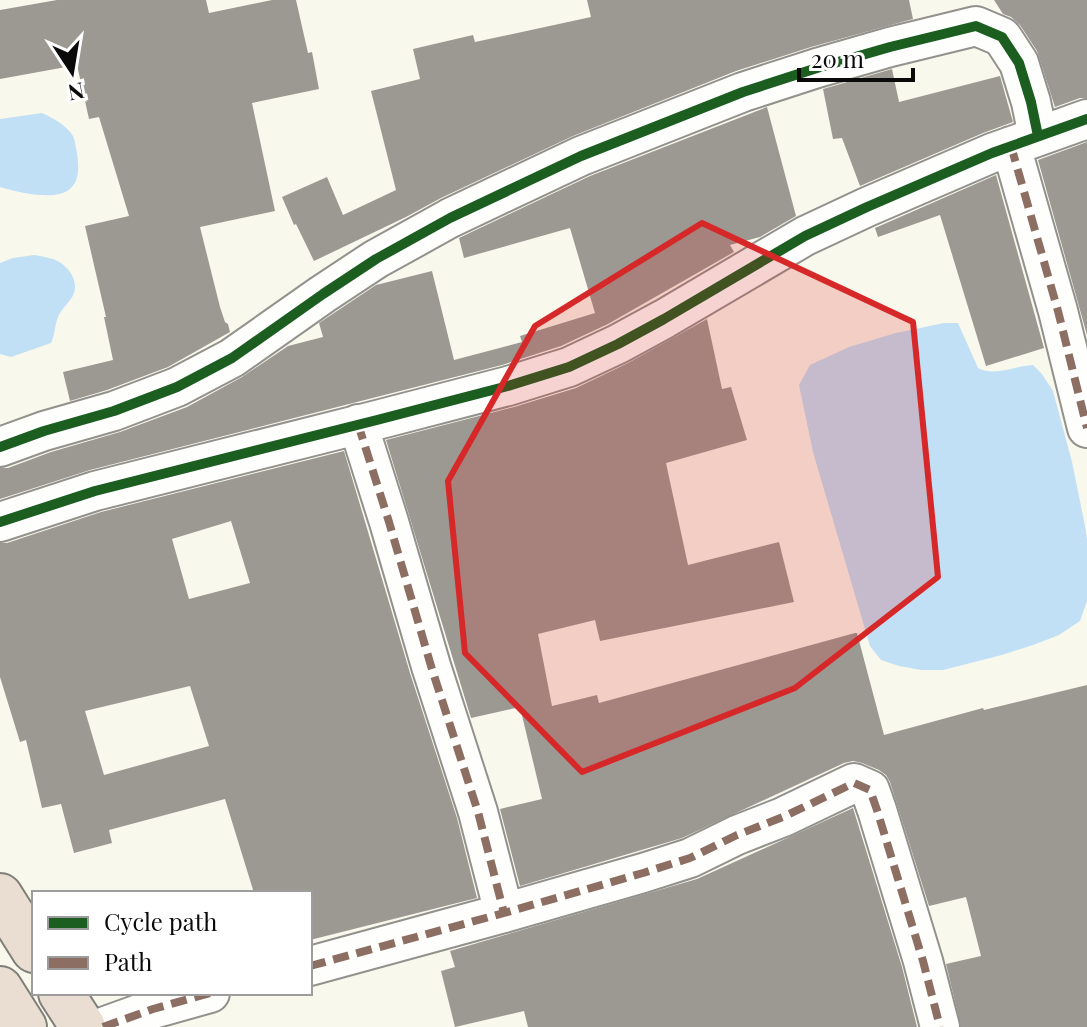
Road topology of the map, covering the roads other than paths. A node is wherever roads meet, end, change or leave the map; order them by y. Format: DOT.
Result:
graph roads {
  1 [pos="980,13"];
  2 [pos="1087,119"];
  3 [pos="1025,141"];
  4 [pos="358,424"];
  5 [pos="1087,428"];
  6 [pos="0,447"];
  7 [pos="0,522"];
  8 [pos="0,896"];
  9 [pos="504,913"];
  10 [pos="32,947"];
  11 [pos="312,965"];
  12 [pos="0,989"];
  13 [pos="62,995"];
  14 [pos="203,995"];
  15 [pos="24,1027"];
  16 [pos="83,1027"];
  17 [pos="103,1027"];
  18 [pos="940,1027"];
  1 -- 3 [label="street"];
  1 -- 6 [label="street"];
  2 -- 3 [label="street"];
  3 -- 4 [label="street"];
  3 -- 5 [label="street"];
  4 -- 7 [label="street"];
  4 -- 9 [label="street"];
  8 -- 10 [label="highway"];
  9 -- 11 [label="street"];
  9 -- 18 [label="street"];
  12 -- 15 [label="highway"];
  13 -- 16 [label="highway"];
  14 -- 17 [label="street"];
}
